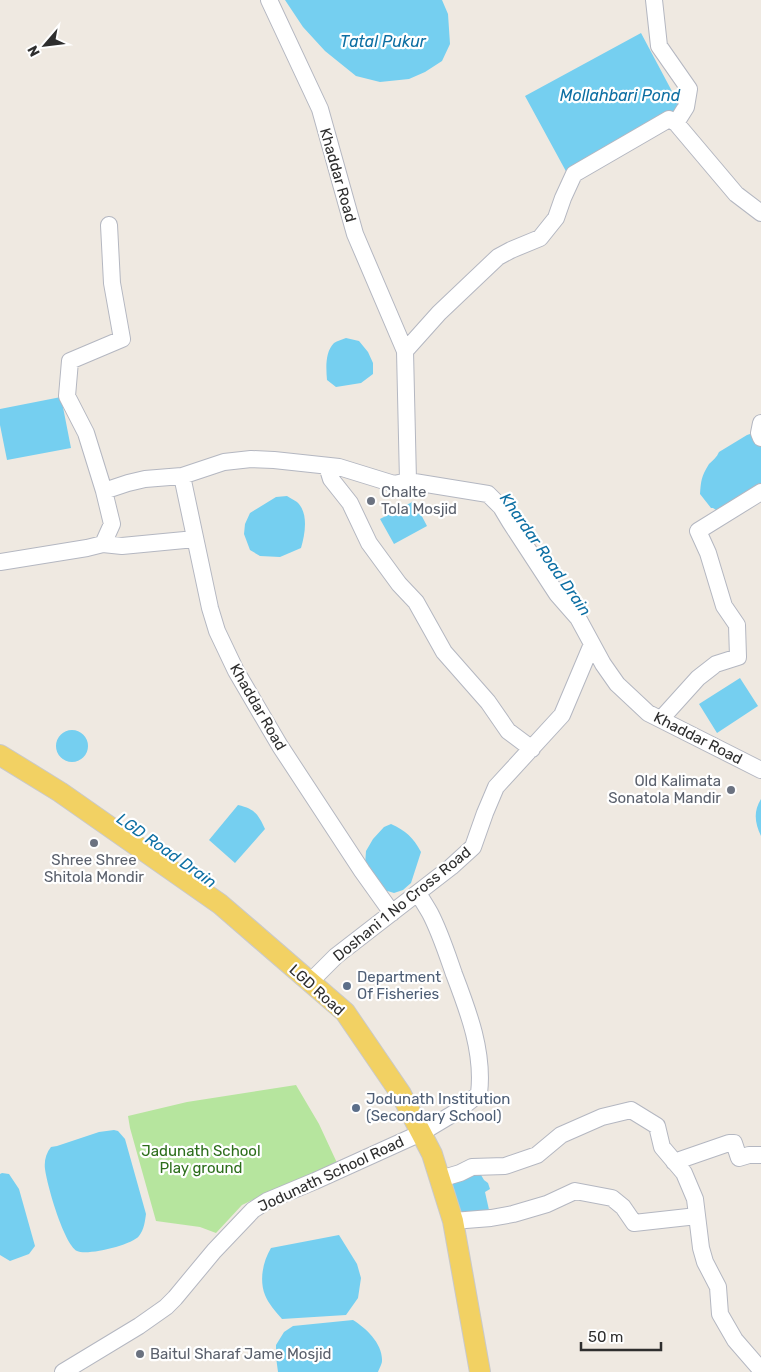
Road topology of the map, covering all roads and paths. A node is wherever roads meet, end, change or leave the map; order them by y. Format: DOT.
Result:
graph roads {
  1 [pos="269,0"];
  2 [pos="654,0"];
  3 [pos="676,123"];
  4 [pos="761,212"];
  5 [pos="109,225"];
  6 [pos="405,351"];
  7 [pos="761,423"];
  8 [pos="761,438"];
  9 [pos="327,466"];
  10 [pos="179,477"];
  11 [pos="408,481"];
  12 [pos="104,491"];
  13 [pos="761,492"];
  14 [pos="195,539"];
  15 [pos="103,544"];
  16 [pos="0,562"];
  17 [pos="592,644"];
  18 [pos="661,719"];
  19 [pos="532,749"];
  20 [pos="0,755"];
  21 [pos="761,770"];
  22 [pos="418,893"];
  23 [pos="392,913"];
  24 [pos="310,982"];
  25 [pos="421,1133"];
  26 [pos="761,1155"];
  27 [pos="674,1162"];
  28 [pos="440,1179"];
  29 [pos="697,1216"];
  30 [pos="453,1222"];
  31 [pos="761,1370"];
  32 [pos="63,1372"];
  33 [pos="480,1372"];
  1 -- 6 [label="street, Khaddar Road"];
  2 -- 3 [label="street"];
  3 -- 4 [label="street"];
  3 -- 6 [label="street"];
  5 -- 12 [label="street"];
  6 -- 11 [label="street"];
  7 -- 8 [label="street"];
  9 -- 10 [label="street, Khaddar Road"];
  9 -- 11 [label="street, Khaddar Road"];
  9 -- 19 [label="street"];
  10 -- 12 [label="street"];
  10 -- 14 [label="street, Khaddar Road"];
  11 -- 17 [label="street, Khaddar Road"];
  12 -- 15 [label="street"];
  13 -- 18 [label="street"];
  14 -- 15 [label="street"];
  14 -- 23 [label="street, Khaddar Road"];
  15 -- 16 [label="street"];
  17 -- 18 [label="street, Khaddar Road"];
  17 -- 19 [label="street, Doshani 1 No Cross Road"];
  18 -- 21 [label="street, Khaddar Road"];
  19 -- 22 [label="street, Doshani 1 No Cross Road"];
  20 -- 24 [label="main road, LGD Road"];
  22 -- 23 [label="street, Doshani 1 No Cross Road"];
  22 -- 25 [label="street, Jodunath School Road"];
  23 -- 24 [label="street, Doshani 1 No Cross Road"];
  24 -- 25 [label="main road, LGD Road"];
  25 -- 28 [label="main road, LGD Road"];
  25 -- 32 [label="street, Jodunath School Road"];
  26 -- 27 [label="street"];
  27 -- 28 [label="street"];
  27 -- 29 [label="street"];
  28 -- 30 [label="main road, LGD Road"];
  29 -- 30 [label="street"];
  29 -- 31 [label="street"];
  30 -- 33 [label="main road, LGD Road"];
}
